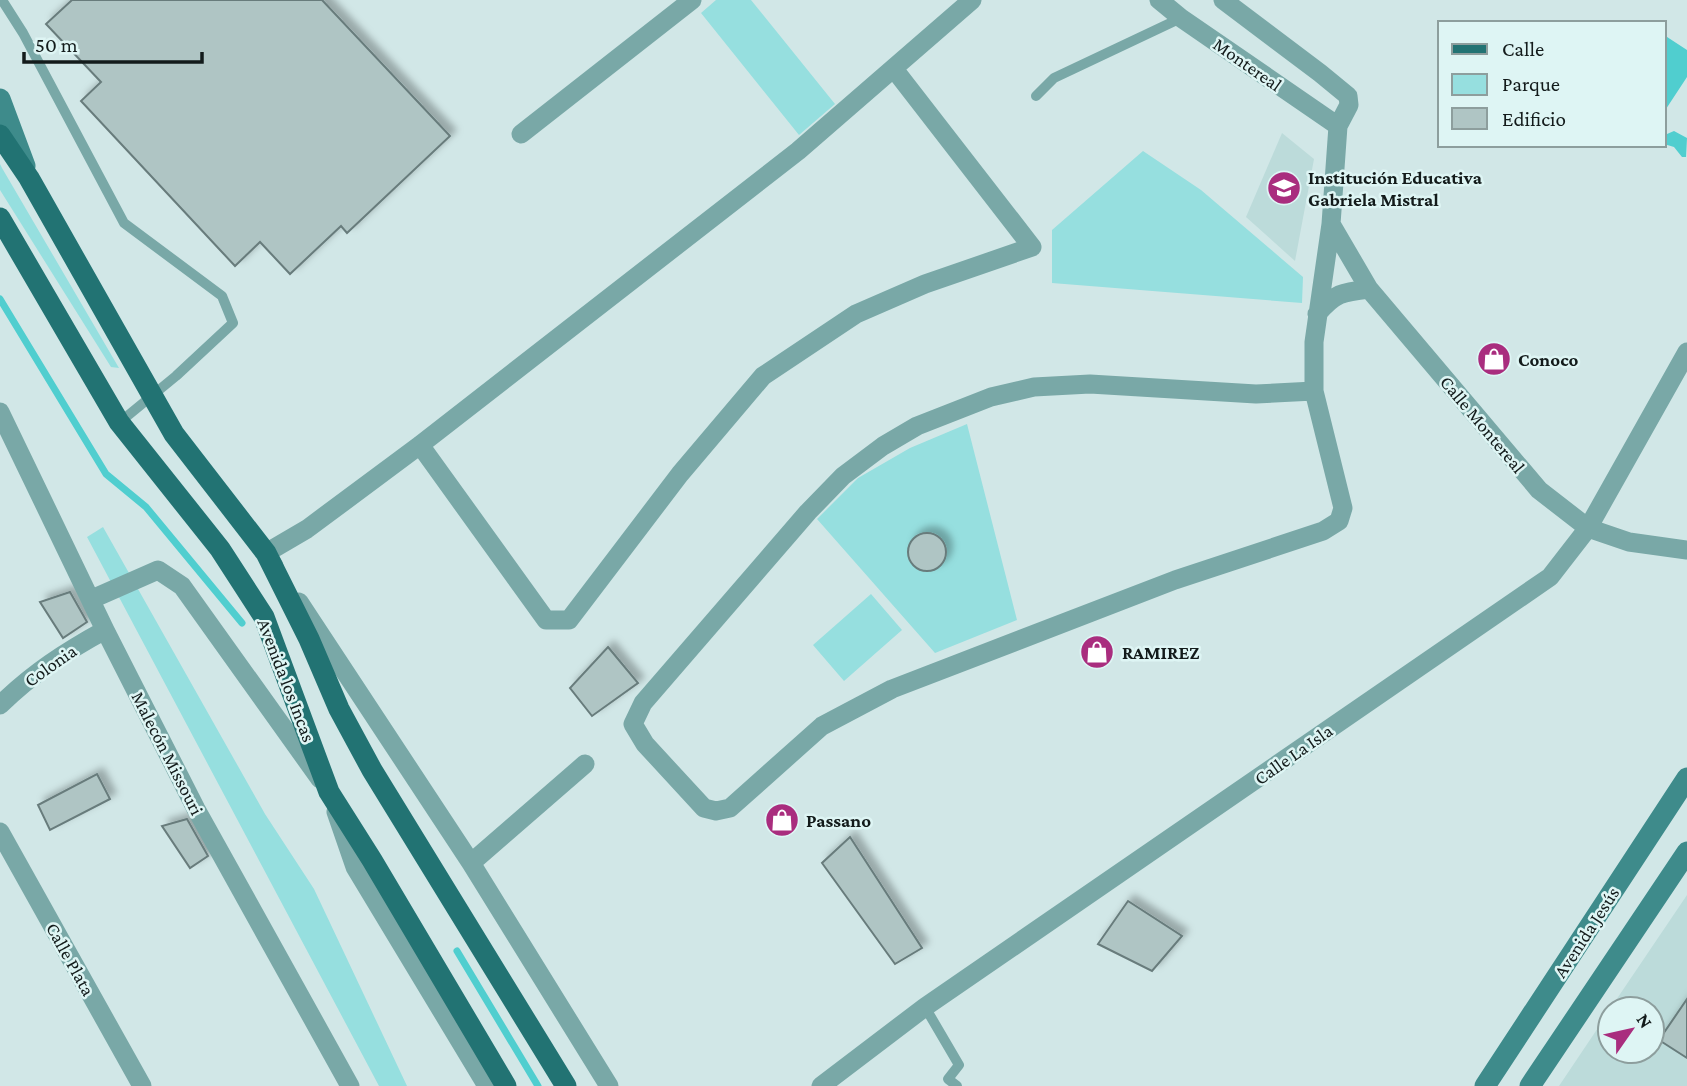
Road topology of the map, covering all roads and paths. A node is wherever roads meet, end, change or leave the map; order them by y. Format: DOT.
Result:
graph roads {
  1 [pos="2,0"];
  2 [pos="692,0"];
  3 [pos="972,0"];
  4 [pos="1159,0"];
  5 [pos="1223,0"];
  6 [pos="1181,18"];
  7 [pos="894,69"];
  8 [pos="1036,96"];
  9 [pos="0,99"];
  10 [pos="1338,127"];
  11 [pos="521,134"];
  12 [pos="0,135"];
  13 [pos="29,178"];
  14 [pos="0,218"];
  15 [pos="1331,225"];
  16 [pos="1369,289"];
  17 [pos="1317,314"];
  18 [pos="1687,352"];
  19 [pos="1314,391"];
  20 [pos="151,396"];
  21 [pos="0,414"];
  22 [pos="119,422"];
  23 [pos="420,445"];
  24 [pos="1588,528"];
  25 [pos="1687,550"];
  26 [pos="266,553"];
  27 [pos="92,599"];
  28 [pos="105,630"];
  29 [pos="0,705"];
  30 [pos="585,764"];
  31 [pos="1684,789"];
  32 [pos="329,792"];
  33 [pos="0,832"];
  34 [pos="1687,852"];
  35 [pos="471,863"];
  36 [pos="925,1007"];
  37 [pos="142,1086"];
  38 [pos="350,1086"];
  39 [pos="487,1086"];
  40 [pos="506,1086"];
  41 [pos="566,1086"];
  42 [pos="609,1086"];
  43 [pos="821,1086"];
  44 [pos="957,1086"];
  45 [pos="1485,1086"];
  46 [pos="1530,1086"];
  1 -- 20 [label="lane"];
  2 -- 11 [label="street"];
  3 -- 7 [label="street"];
  4 -- 6 [label="street, Montereal"];
  5 -- 10 [label="street, Montereal"];
  6 -- 8 [label="lane"];
  6 -- 10 [label="street, Montereal"];
  7 -- 23 [label="street"];
  7 -- 23 [label="street"];
  9 -- 13 [label="main road, Avenida los Incas"];
  10 -- 15 [label="street, Montereal"];
  12 -- 13 [label="main road, Avenida los Incas"];
  13 -- 20 [label="main road, Avenida los Incas"];
  14 -- 22 [label="main road, Avenida los Incas"];
  15 -- 16 [label="street, Calle Montereal"];
  15 -- 17 [label="street, Montereal"];
  16 -- 17 [label="street"];
  16 -- 24 [label="street, Calle Montereal"];
  17 -- 19 [label="street, Montereal"];
  18 -- 24 [label="street, Calle La Isla"];
  19 -- 19 [label="street, Montereal"];
  20 -- 22 [label="lane"];
  20 -- 26 [label="main road, Avenida los Incas"];
  21 -- 27 [label="street, Malecón Missouri"];
  22 -- 32 [label="main road, Avenida los Incas"];
  23 -- 26 [label="street"];
  24 -- 25 [label="street, Calle Montereal"];
  24 -- 36 [label="street, Calle La Isla"];
  26 -- 35 [label="street, Avenida los Incas"];
  26 -- 41 [label="main road, Avenida los Incas"];
  27 -- 28 [label="street, Malecón Missouri"];
  27 -- 32 [label="street"];
  28 -- 29 [label="street, Colonia"];
  28 -- 38 [label="street, Malecón Missouri"];
  30 -- 35 [label="street"];
  31 -- 45 [label="main road, Avenida Jesús"];
  32 -- 39 [label="street"];
  32 -- 40 [label="main road, Avenida los Incas"];
  33 -- 37 [label="street, Calle Plata"];
  34 -- 46 [label="main road, Avenida Jesús"];
  35 -- 42 [label="street, Avenida los Incas"];
  36 -- 43 [label="street, Calle La Isla"];
  36 -- 44 [label="lane"];
}
